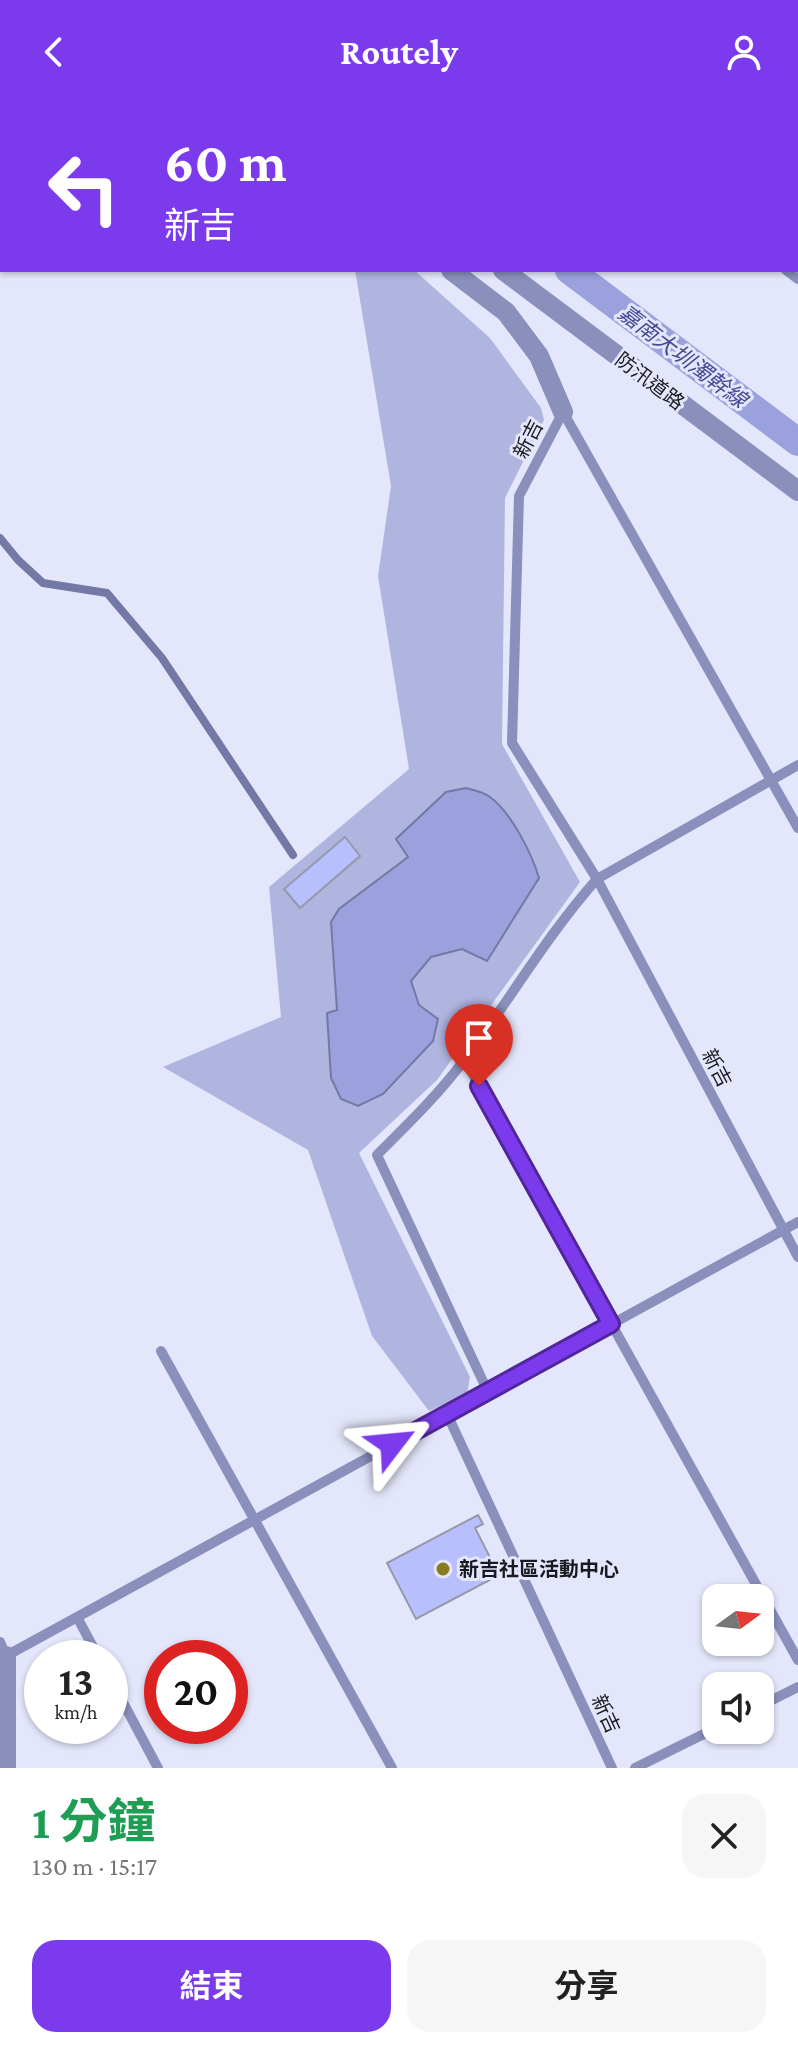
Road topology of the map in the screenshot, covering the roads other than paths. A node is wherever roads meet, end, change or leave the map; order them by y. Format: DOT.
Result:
graph roads {
  1 [pos="454,272"];
  2 [pos="506,272"];
  3 [pos="563,412"];
  4 [pos="798,491"];
  5 [pos="798,765"];
  6 [pos="771,780"];
  7 [pos="798,828"];
  8 [pos="597,879"];
  9 [pos="465,1060"];
  10 [pos="798,1222"];
  11 [pos="783,1230"];
  12 [pos="798,1257"];
  13 [pos="611,1324"];
  14 [pos="161,1351"];
  15 [pos="488,1392"];
  16 [pos="447,1414"];
  17 [pos="255,1520"];
  18 [pos="77,1617"];
  19 [pos="89,1640"];
  20 [pos="3,1649"];
  21 [pos="798,1660"];
  22 [pos="798,1687"];
  23 [pos="774,1699"];
  24 [pos="128,1712"];
  25 [pos="702,1735"];
  26 [pos="6,1768"];
  27 [pos="158,1768"];
  28 [pos="392,1768"];
  29 [pos="612,1768"];
  30 [pos="635,1768"];
  1 -- 3 [label="street"];
  2 -- 4 [label="street, 防汛道路"];
  3 -- 6 [label="lane, 新吉"];
  3 -- 8 [label="lane, 新吉"];
  5 -- 6 [label="lane"];
  6 -- 7 [label="lane, 新吉"];
  6 -- 8 [label="lane"];
  8 -- 9 [label="lane"];
  8 -- 11 [label="lane, 新吉"];
  9 -- 13 [label="lane"];
  9 -- 15 [label="lane"];
  10 -- 11 [label="lane"];
  11 -- 12 [label="lane, 新吉"];
  11 -- 13 [label="lane"];
  13 -- 15 [label="lane"];
  13 -- 21 [label="lane"];
  14 -- 17 [label="lane"];
  15 -- 16 [label="lane"];
  16 -- 17 [label="lane"];
  16 -- 29 [label="lane, 新吉"];
  17 -- 18 [label="lane"];
  17 -- 28 [label="lane"];
  18 -- 19 [label="lane"];
  18 -- 20 [label="lane"];
  20 -- 26 [label="street"];
  22 -- 23 [label="lane"];
  24 -- 27 [label="lane"];
  25 -- 30 [label="lane"];
}
